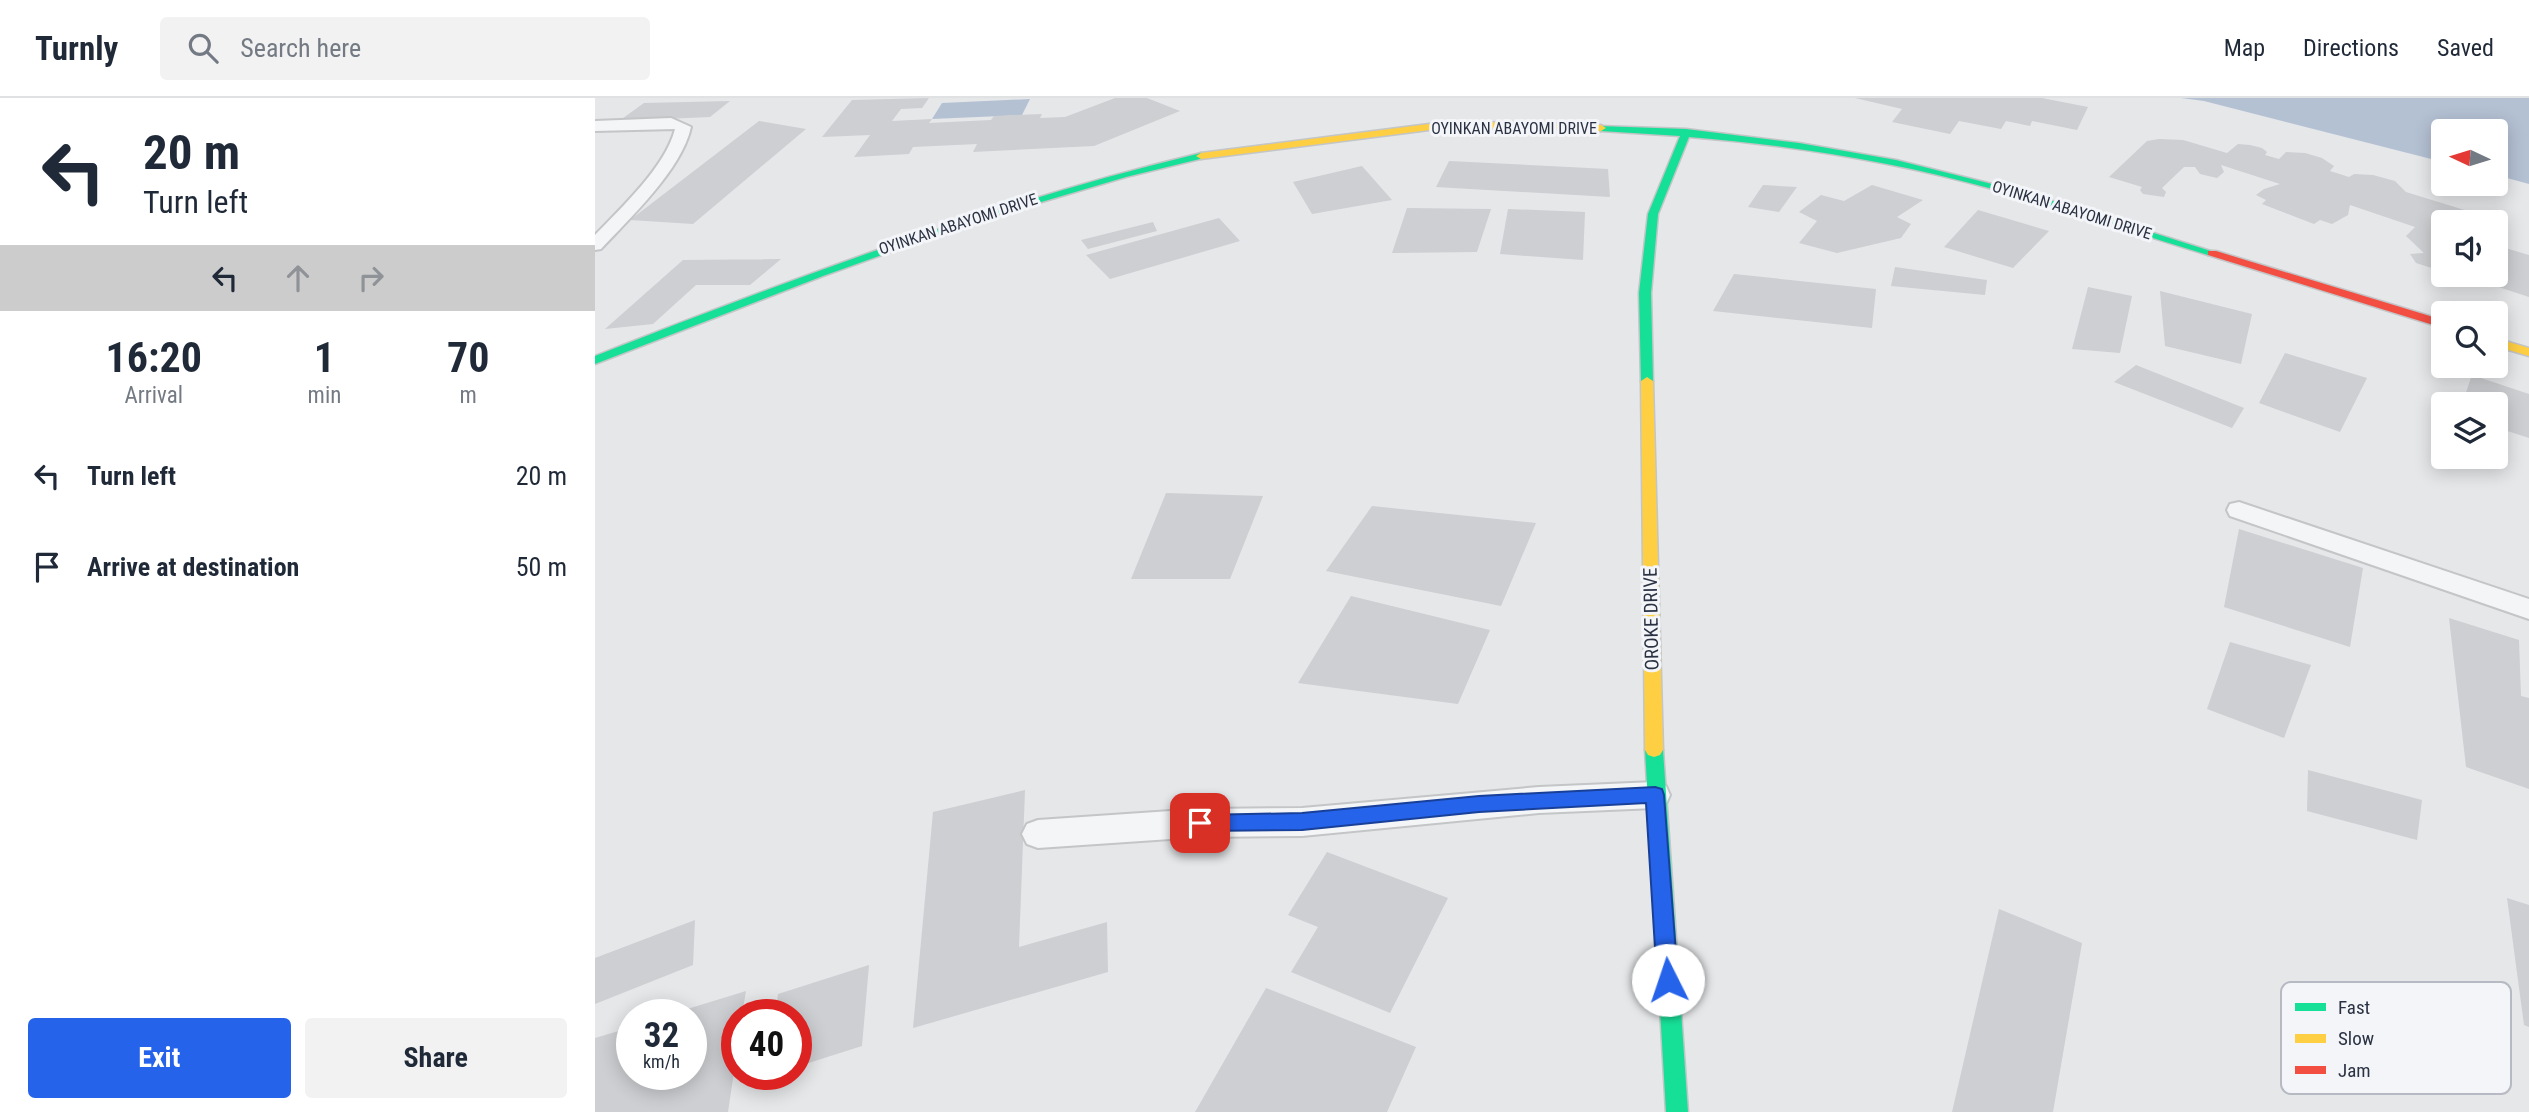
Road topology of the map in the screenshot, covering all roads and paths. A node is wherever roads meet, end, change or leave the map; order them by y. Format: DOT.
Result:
graph roads {
  1 [pos="595,126"];
  2 [pos="1686,132"];
  3 [pos="595,245"];
  4 [pos="2431,320"];
  5 [pos="2508,346"];
  6 [pos="2529,352"];
  7 [pos="595,360"];
  8 [pos="2239,510"];
  9 [pos="2529,609"];
  10 [pos="1655,795"];
  11 [pos="1038,834"];
  12 [pos="1677,1112"];
  1 -- 3 [label="lane"];
  2 -- 4 [label="street, OYINKAN ABAYOMI DRIVE"];
  2 -- 7 [label="street, OYINKAN ABAYOMI DRIVE"];
  2 -- 10 [label="street, OROKE DRIVE"];
  5 -- 6 [label="street"];
  8 -- 9 [label="lane"];
  10 -- 11 [label="lane"];
  10 -- 12 [label="street, OROKE DRIVE"];
}
